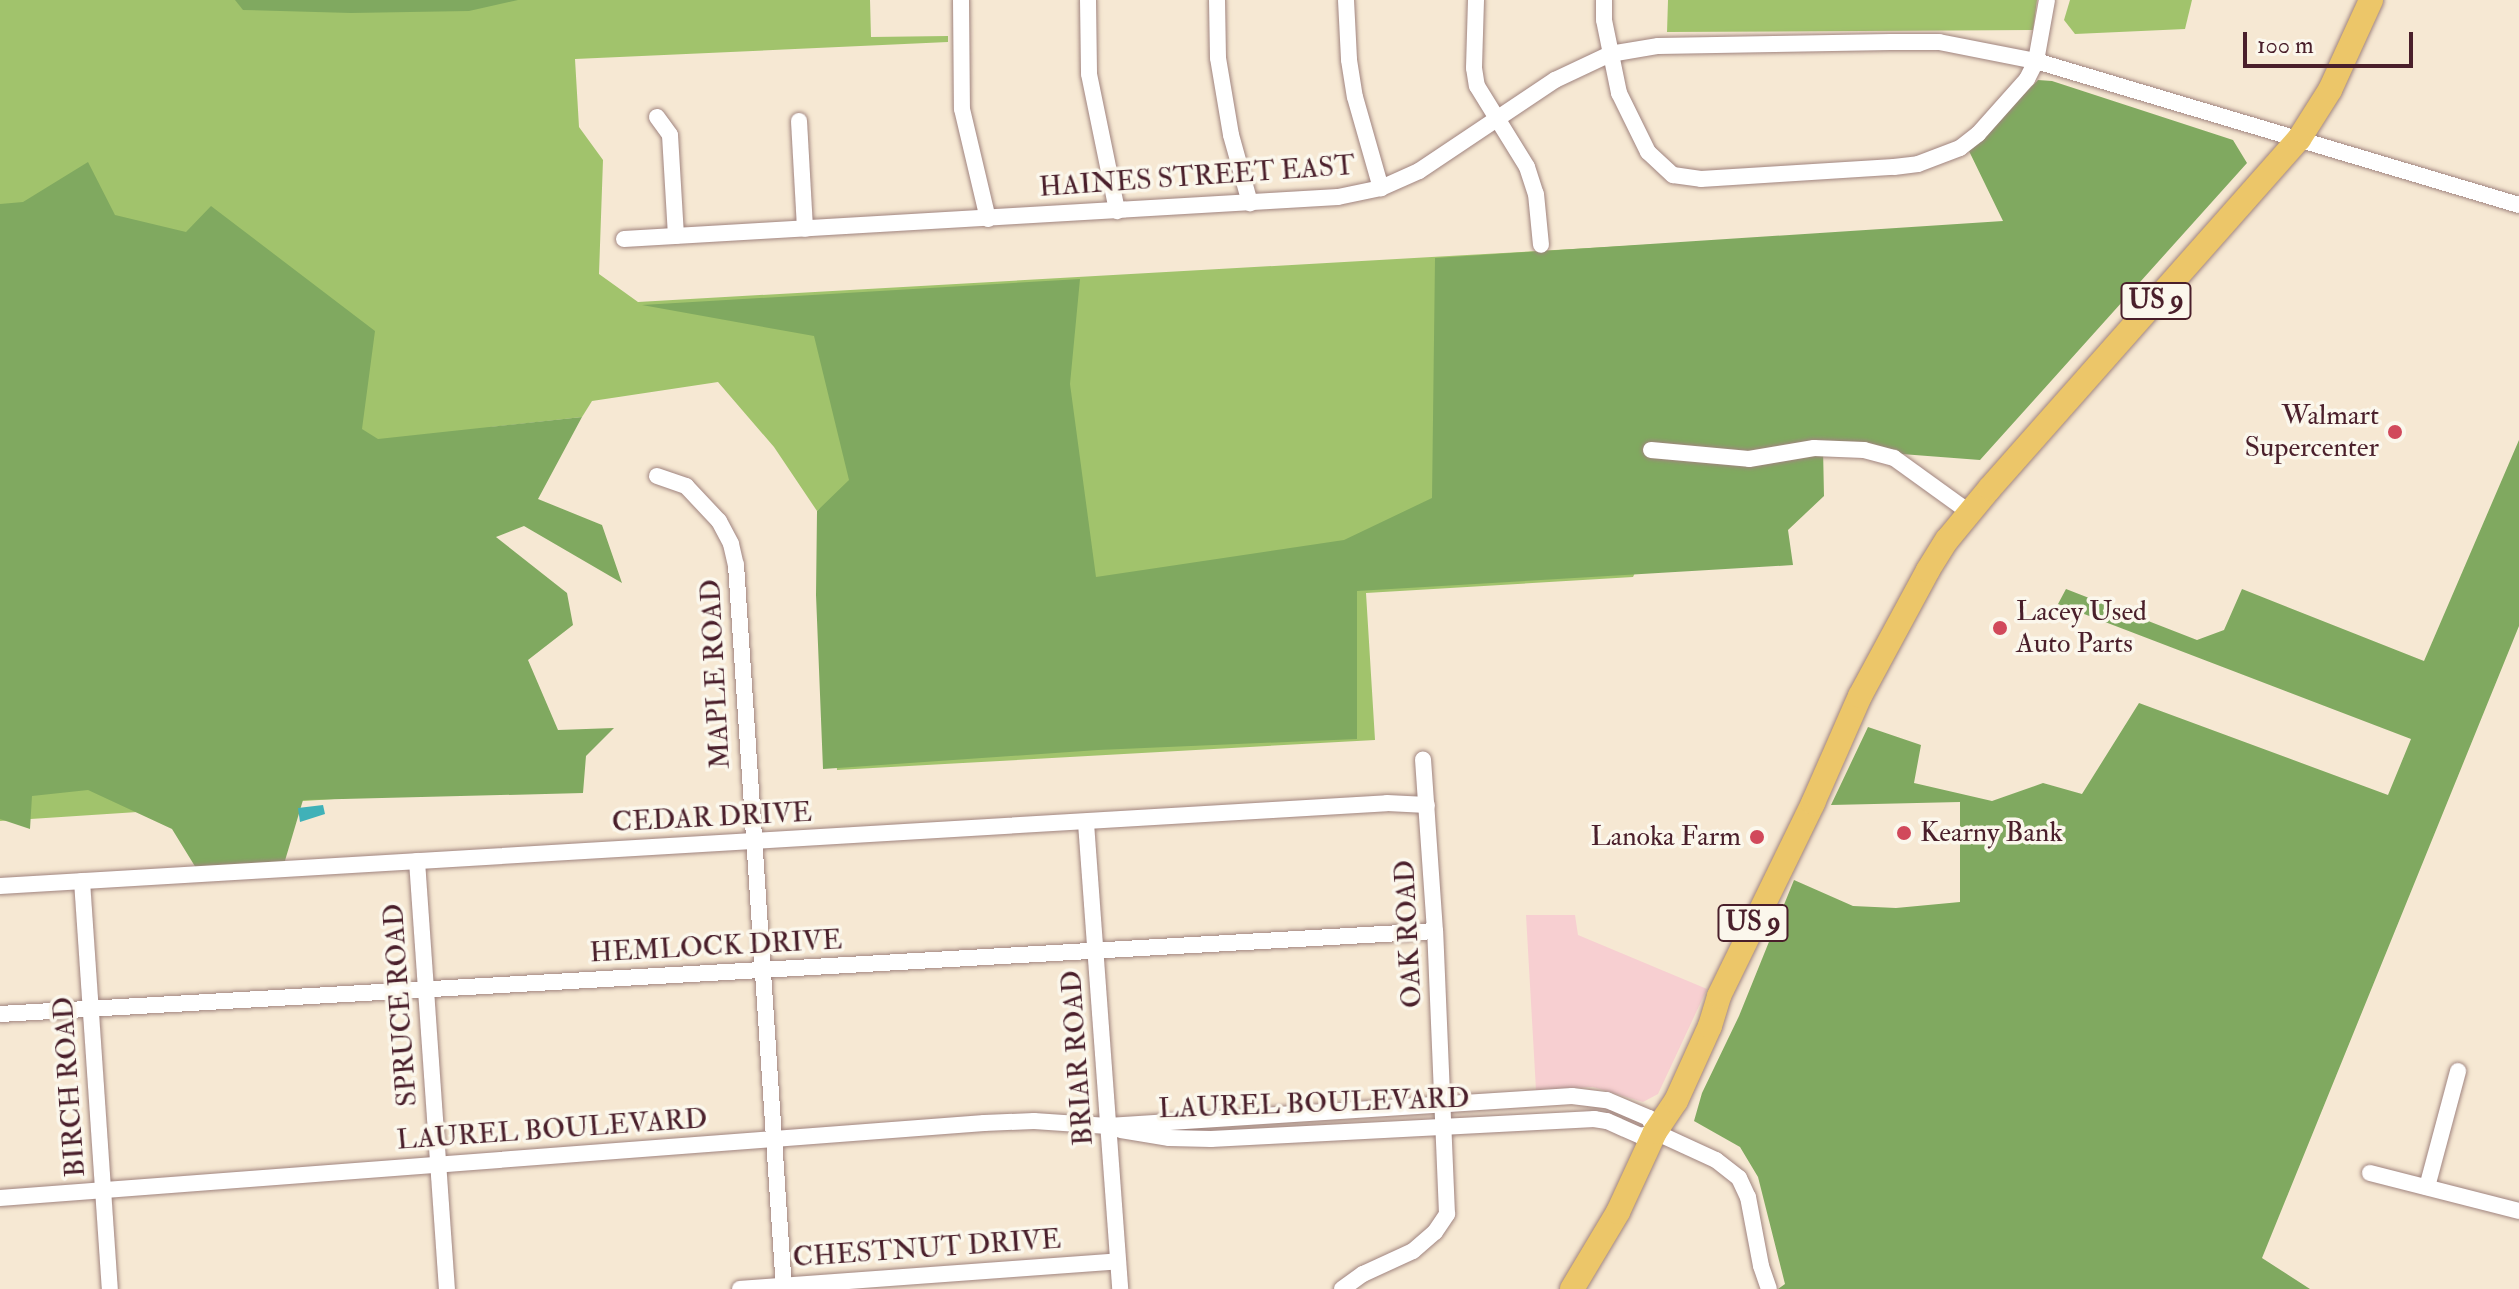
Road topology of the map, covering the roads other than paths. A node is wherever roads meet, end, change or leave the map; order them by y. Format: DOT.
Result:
graph roads {
  1 [pos="961,0"];
  2 [pos="1088,0"];
  3 [pos="1217,0"];
  4 [pos="1346,0"];
  5 [pos="1476,0"];
  6 [pos="1604,0"];
  7 [pos="2047,0"];
  8 [pos="2371,0"];
  9 [pos="1610,54"];
  10 [pos="2036,61"];
  11 [pos="657,117"];
  12 [pos="1498,120"];
  13 [pos="799,121"];
  14 [pos="2299,139"];
  15 [pos="1381,188"];
  16 [pos="1250,203"];
  17 [pos="2519,205"];
  18 [pos="1117,211"];
  19 [pos="988,219"];
  20 [pos="805,229"];
  21 [pos="676,236"];
  22 [pos="624,239"];
  23 [pos="1541,245"];
  24 [pos="1651,450"];
  25 [pos="657,476"];
  26 [pos="1969,512"];
  27 [pos="1423,759"];
  28 [pos="1427,805"];
  29 [pos="1086,823"];
  30 [pos="752,841"];
  31 [pos="417,861"];
  32 [pos="82,881"];
  33 [pos="0,886"];
  34 [pos="1435,931"];
  35 [pos="1096,950"];
  36 [pos="761,971"];
  37 [pos="425,990"];
  38 [pos="90,1007"];
  39 [pos="0,1014"];
  40 [pos="2458,1071"];
  41 [pos="1521,1101"];
  42 [pos="1444,1105"];
  43 [pos="1522,1123"];
  44 [pos="1108,1126"];
  45 [pos="1445,1127"];
  46 [pos="1655,1132"];
  47 [pos="774,1140"];
  48 [pos="438,1164"];
  49 [pos="2370,1173"];
  50 [pos="2427,1187"];
  51 [pos="103,1189"];
  52 [pos="0,1198"];
  53 [pos="2519,1211"];
  54 [pos="1118,1261"];
  55 [pos="784,1288"];
  56 [pos="110,1289"];
  57 [pos="447,1289"];
  58 [pos="740,1289"];
  59 [pos="1120,1289"];
  60 [pos="1342,1289"];
  61 [pos="1572,1289"];
  62 [pos="1769,1289"];
  1 -- 19 [label="street"];
  2 -- 18 [label="street"];
  3 -- 16 [label="street"];
  4 -- 15 [label="street"];
  5 -- 12 [label="street"];
  6 -- 9 [label="street"];
  7 -- 10 [label="street"];
  8 -- 14 [label="highway, US 9"];
  9 -- 10 [label="street, HAINES STREET EAST"];
  9 -- 10 [label="street"];
  9 -- 12 [label="street, HAINES STREET EAST"];
  10 -- 14 [label="street, HAINES STREET EAST"];
  11 -- 21 [label="street"];
  12 -- 15 [label="street, HAINES STREET EAST"];
  12 -- 23 [label="street"];
  13 -- 20 [label="street"];
  14 -- 17 [label="street, HAINES STREET EAST"];
  14 -- 26 [label="highway, US 9"];
  15 -- 16 [label="street, HAINES STREET EAST"];
  16 -- 18 [label="street, HAINES STREET EAST"];
  18 -- 19 [label="street, HAINES STREET EAST"];
  19 -- 20 [label="street, HAINES STREET EAST"];
  20 -- 21 [label="street, HAINES STREET EAST"];
  21 -- 22 [label="street, HAINES STREET EAST"];
  24 -- 26 [label="street"];
  25 -- 30 [label="street, MAPLE ROAD"];
  26 -- 46 [label="highway, US 9"];
  27 -- 28 [label="street, OAK ROAD"];
  28 -- 29 [label="street, CEDAR DRIVE"];
  28 -- 34 [label="street, OAK ROAD"];
  29 -- 30 [label="street, CEDAR DRIVE"];
  29 -- 35 [label="street, BRIAR ROAD"];
  30 -- 31 [label="street, CEDAR DRIVE"];
  30 -- 36 [label="street, MAPLE ROAD"];
  31 -- 32 [label="street, CEDAR DRIVE"];
  31 -- 37 [label="street, SPRUCE ROAD"];
  32 -- 33 [label="street, CEDAR DRIVE"];
  32 -- 38 [label="street, BIRCH ROAD"];
  34 -- 35 [label="street, HEMLOCK DRIVE"];
  34 -- 42 [label="street, OAK ROAD"];
  35 -- 36 [label="street, HEMLOCK DRIVE"];
  35 -- 44 [label="street, BRIAR ROAD"];
  36 -- 37 [label="street, HEMLOCK DRIVE"];
  36 -- 47 [label="street, MAPLE ROAD"];
  37 -- 38 [label="street, HEMLOCK DRIVE"];
  37 -- 48 [label="street, SPRUCE ROAD"];
  38 -- 39 [label="street, HEMLOCK DRIVE"];
  38 -- 51 [label="street, BIRCH ROAD"];
  40 -- 50 [label="street"];
  41 -- 42 [label="street, LAUREL BOULEVARD"];
  41 -- 43 [label="street"];
  41 -- 46 [label="street, LAUREL BOULEVARD"];
  42 -- 44 [label="street, LAUREL BOULEVARD"];
  42 -- 45 [label="street, OAK ROAD"];
  43 -- 45 [label="street, LAUREL BOULEVARD"];
  43 -- 46 [label="street, LAUREL BOULEVARD"];
  44 -- 45 [label="street, LAUREL BOULEVARD"];
  44 -- 47 [label="street, LAUREL BOULEVARD"];
  44 -- 54 [label="street, BRIAR ROAD"];
  45 -- 60 [label="street, OAK ROAD"];
  46 -- 61 [label="highway, US 9"];
  46 -- 62 [label="street, LAUREL BOULEVARD"];
  47 -- 48 [label="street, LAUREL BOULEVARD"];
  47 -- 55 [label="street, MAPLE ROAD"];
  48 -- 51 [label="street, LAUREL BOULEVARD"];
  48 -- 57 [label="street, SPRUCE ROAD"];
  49 -- 50 [label="street"];
  50 -- 53 [label="street"];
  51 -- 52 [label="street, LAUREL BOULEVARD"];
  51 -- 56 [label="street, BIRCH ROAD"];
  54 -- 55 [label="street, CHESTNUT DRIVE"];
  54 -- 59 [label="street, BRIAR ROAD"];
  55 -- 58 [label="street, CHESTNUT DRIVE"];
}
